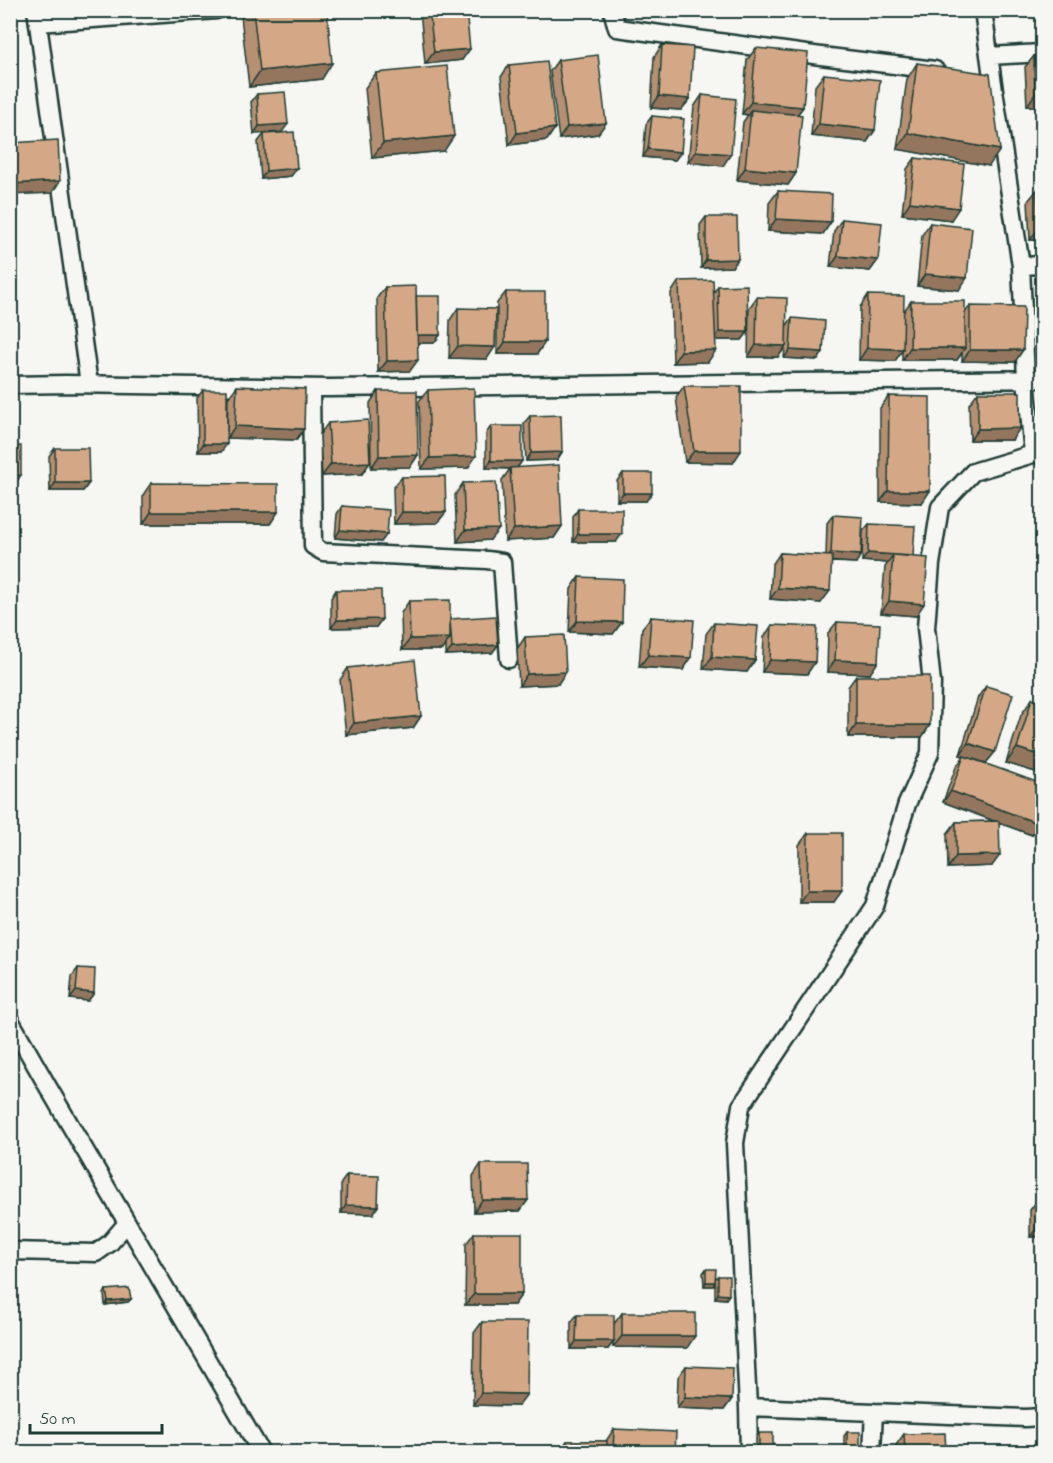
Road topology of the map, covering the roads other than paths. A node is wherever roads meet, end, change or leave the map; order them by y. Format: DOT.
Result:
graph roads {
  1 [pos="217,10"];
  2 [pos="612,10"];
  3 [pos="983,10"];
  4 [pos="37,17"];
  5 [pos="1042,53"];
  6 [pos="989,56"];
  7 [pos="946,71"];
  8 [pos="1042,265"];
  9 [pos="1021,266"];
  10 [pos="1034,379"];
  11 [pos="89,384"];
  12 [pos="10,385"];
  13 [pos="310,388"];
  14 [pos="1038,454"];
  15 [pos="509,659"];
  16 [pos="10,1020"];
  17 [pos="127,1223"];
  18 [pos="10,1251"];
  19 [pos="748,1407"];
  20 [pos="874,1412"];
  21 [pos="1042,1417"];
  22 [pos="261,1452"];
  23 [pos="748,1452"];
  24 [pos="872,1452"];
  1 -- 4 [label="street"];
  2 -- 7 [label="street"];
  3 -- 6 [label="street"];
  4 -- 11 [label="street"];
  5 -- 6 [label="street"];
  6 -- 9 [label="street"];
  8 -- 9 [label="street"];
  9 -- 10 [label="street"];
  10 -- 13 [label="street"];
  10 -- 14 [label="street"];
  11 -- 12 [label="street"];
  11 -- 13 [label="street"];
  13 -- 15 [label="street"];
  14 -- 19 [label="street"];
  16 -- 17 [label="street"];
  17 -- 18 [label="street"];
  17 -- 22 [label="street"];
  19 -- 20 [label="street"];
  19 -- 23 [label="street"];
  20 -- 21 [label="street"];
  20 -- 24 [label="street"];
}
